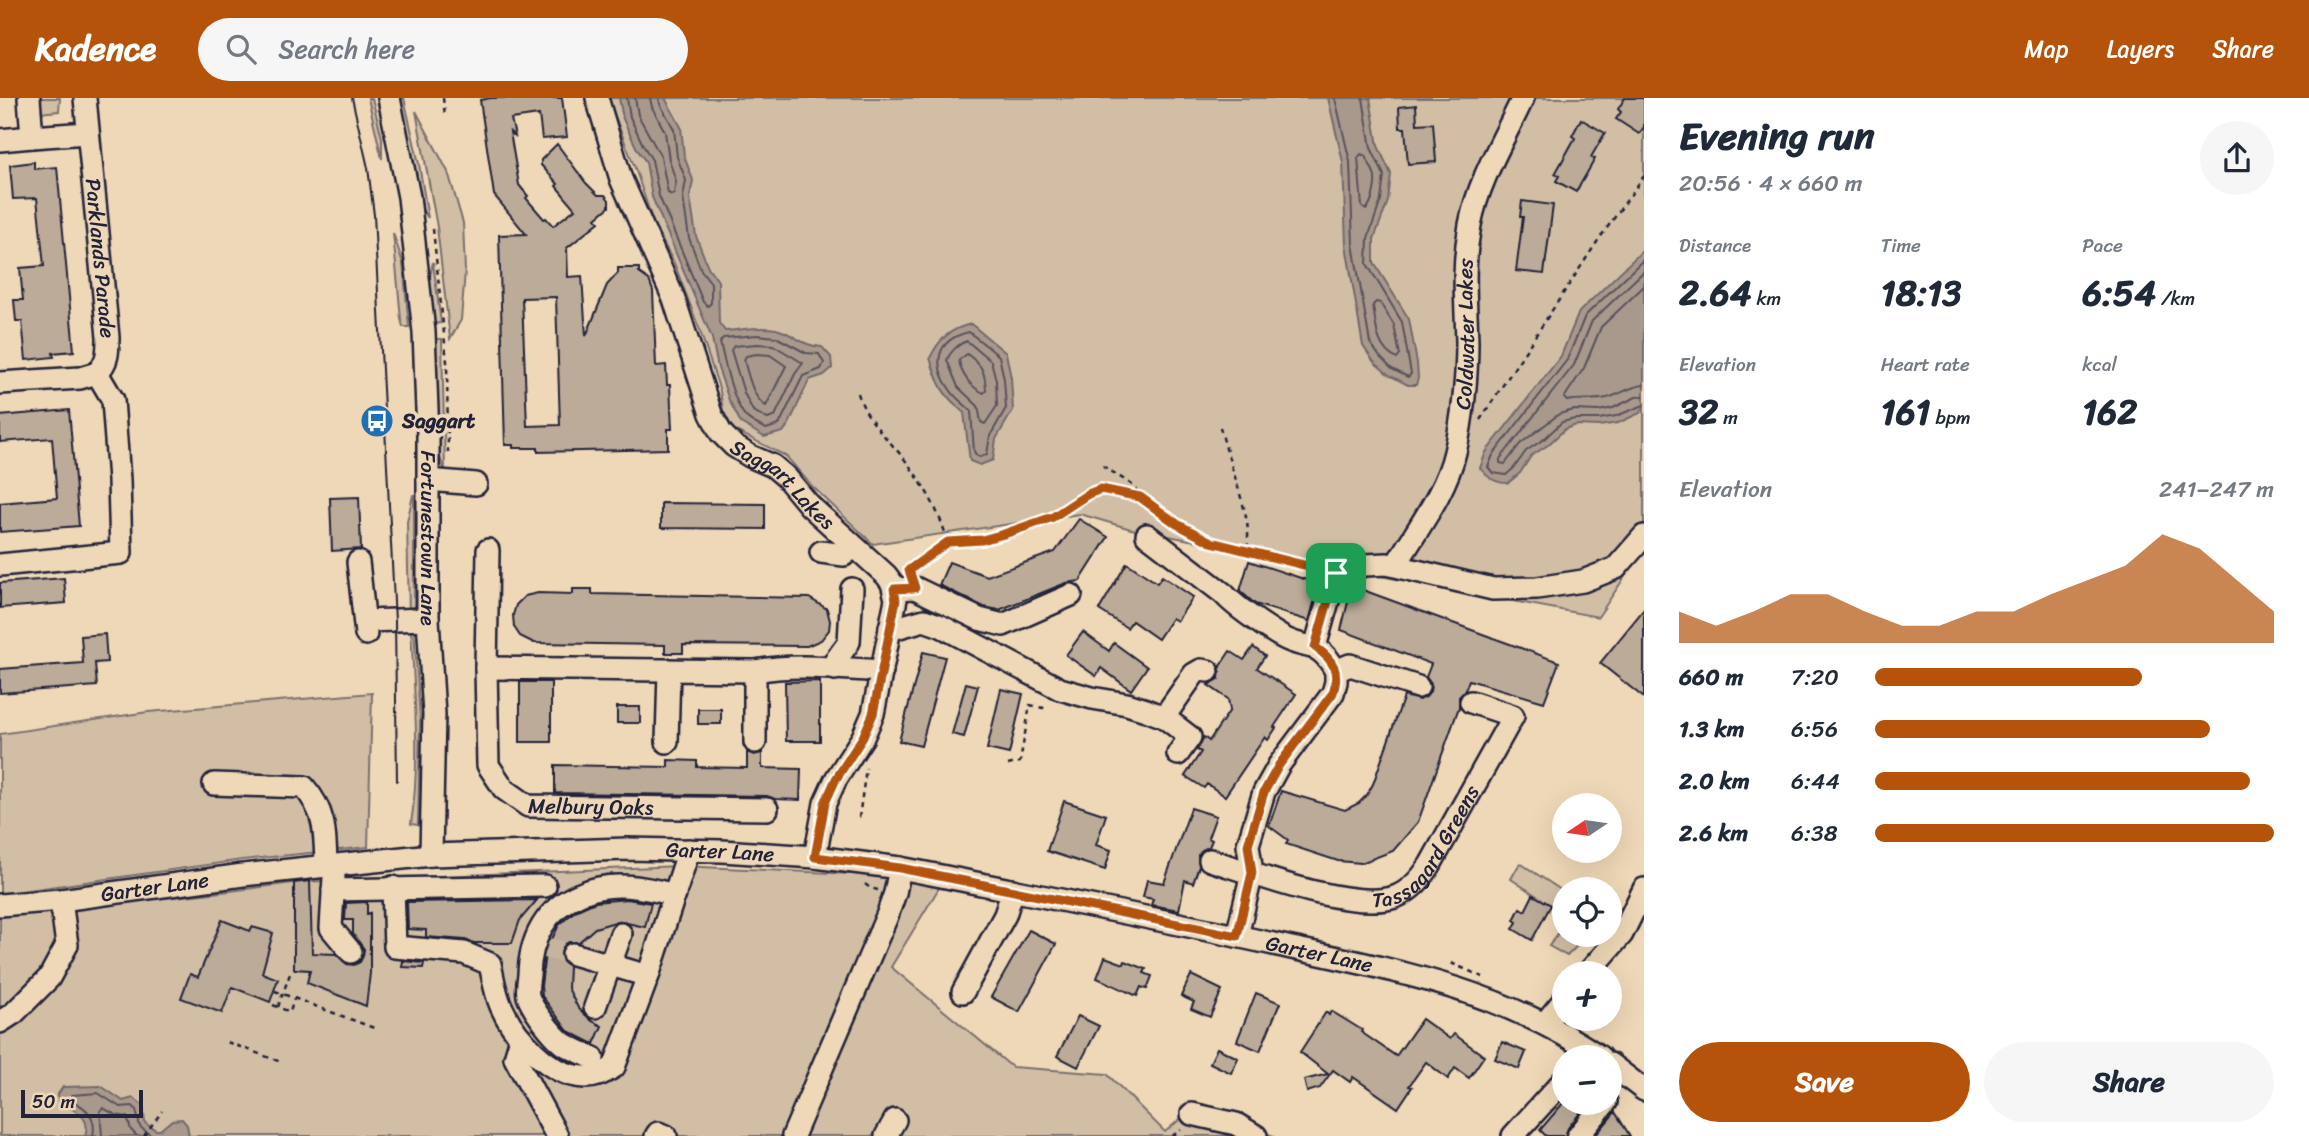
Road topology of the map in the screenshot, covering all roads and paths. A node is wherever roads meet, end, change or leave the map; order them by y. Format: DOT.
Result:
graph roads {
  1 [pos="29,98"];
  2 [pos="85,98"];
  3 [pos="389,98"];
  4 [pos="443,98"];
  5 [pos="597,98"];
  6 [pos="1523,98"];
  7 [pos="445,117"];
  8 [pos="87,133"];
  9 [pos="32,137"];
  10 [pos="0,140"];
  11 [pos="1644,176"];
  12 [pos="97,373"];
  13 [pos="0,383"];
  14 [pos="858,393"];
  15 [pos="1220,427"];
  16 [pos="1458,428"];
  17 [pos="1103,466"];
  18 [pos="428,480"];
  19 [pos="476,484"];
  20 [pos="1140,497"];
  21 [pos="1147,535"];
  22 [pos="1644,536"];
  23 [pos="948,542"];
  24 [pos="853,547"];
  25 [pos="488,550"];
  26 [pos="1247,551"];
  27 [pos="821,552"];
  28 [pos="358,562"];
  29 [pos="0,565"];
  30 [pos="1396,565"];
  31 [pos="1336,573"];
  32 [pos="852,589"];
  33 [pos="904,589"];
  34 [pos="1071,596"];
  35 [pos="428,619"];
  36 [pos="890,627"];
  37 [pos="1315,647"];
  38 [pos="486,668"];
  39 [pos="835,669"];
  40 [pos="669,670"];
  41 [pos="755,671"];
  42 [pos="882,671"];
  43 [pos="1208,671"];
  44 [pos="1336,671"];
  45 [pos="1418,687"];
  46 [pos="1045,699"];
  47 [pos="1471,702"];
  48 [pos="1164,717"];
  49 [pos="667,742"];
  50 [pos="755,742"];
  51 [pos="1178,754"];
  52 [pos="867,761"];
  53 [pos="1008,765"];
  54 [pos="214,784"];
  55 [pos="767,809"];
  56 [pos="859,818"];
  57 [pos="689,850"];
  58 [pos="431,855"];
  59 [pos="815,857"];
  60 [pos="1210,860"];
  61 [pos="330,865"];
  62 [pos="900,868"];
  63 [pos="1252,873"];
  64 [pos="545,886"];
  65 [pos="393,887"];
  66 [pos="1644,889"];
  67 [pos="333,890"];
  68 [pos="1013,890"];
  69 [pos="675,895"];
  70 [pos="61,900"];
  71 [pos="0,905"];
  72 [pos="621,934"];
  73 [pos="1237,936"];
  74 [pos="351,952"];
  75 [pos="573,954"];
  76 [pos="1598,961"];
  77 [pos="611,965"];
  78 [pos="291,971"];
  79 [pos="648,976"];
  80 [pos="275,990"];
  81 [pos="963,992"];
  82 [pos="283,993"];
  83 [pos="295,998"];
  84 [pos="273,1005"];
  85 [pos="278,1007"];
  86 [pos="595,1007"];
  87 [pos="1552,1015"];
  88 [pos="0,1022"];
  89 [pos="1545,1024"];
  90 [pos="374,1028"];
  91 [pos="521,1038"];
  92 [pos="228,1042"];
  93 [pos="1577,1045"];
  94 [pos="593,1058"];
  95 [pos="281,1062"];
  96 [pos="1622,1073"];
  97 [pos="1636,1084"];
  98 [pos="1552,1093"];
  99 [pos="162,1111"];
  100 [pos="1192,1114"];
  101 [pos="1595,1115"];
  102 [pos="144,1136"];
  103 [pos="557,1136"];
  104 [pos="656,1136"];
  105 [pos="666,1136"];
  106 [pos="793,1136"];
  107 [pos="1256,1136"];
  108 [pos="1513,1136"];
  109 [pos="1578,1136"];
  1 -- 9 [label="street"];
  2 -- 8 [label="street, Parklands Parade"];
  3 -- 18 [label="street, Fortunestown Lane"];
  4 -- 7 [label="path"];
  5 -- 24 [label="street, Saggart Lakes"];
  6 -- 16 [label="street, Coldwater Lakes"];
  8 -- 9 [label="street"];
  8 -- 12 [label="street, Parklands Parade"];
  9 -- 10 [label="street"];
  11 -- 16 [label="path"];
  12 -- 13 [label="street"];
  12 -- 29 [label="street"];
  14 -- 23 [label="path"];
  15 -- 26 [label="path"];
  16 -- 30 [label="street, Coldwater Lakes"];
  17 -- 20 [label="path"];
  18 -- 19 [label="street"];
  18 -- 35 [label="street, Fortunestown Lane"];
  20 -- 23 [label="path"];
  20 -- 26 [label="path"];
  21 -- 37 [label="street"];
  22 -- 30 [label="street"];
  23 -- 33 [label="path"];
  24 -- 27 [label="street"];
  24 -- 33 [label="street, Saggart Lakes"];
  25 -- 38 [label="street, Melbury Oaks"];
  26 -- 31 [label="path"];
  28 -- 35 [label="street"];
  30 -- 31 [label="street"];
  31 -- 37 [label="street"];
  32 -- 39 [label="street"];
  33 -- 34 [label="street"];
  33 -- 36 [label="street"];
  35 -- 58 [label="street, Fortunestown Lane"];
  36 -- 42 [label="street"];
  36 -- 48 [label="street"];
  37 -- 44 [label="street"];
  38 -- 40 [label="street"];
  38 -- 55 [label="street, Melbury Oaks"];
  39 -- 41 [label="street"];
  39 -- 42 [label="street"];
  40 -- 41 [label="street"];
  40 -- 49 [label="street"];
  41 -- 50 [label="street"];
  42 -- 59 [label="street"];
  43 -- 48 [label="street"];
  44 -- 45 [label="street"];
  44 -- 63 [label="street"];
  46 -- 53 [label="path"];
  47 -- 63 [label="street, Tassagard Greens"];
  48 -- 51 [label="street"];
  52 -- 56 [label="path"];
  54 -- 61 [label="street"];
  57 -- 58 [label="street, Garter Lane"];
  57 -- 59 [label="street, Garter Lane"];
  57 -- 69 [label="street"];
  58 -- 61 [label="street, Garter Lane"];
  59 -- 62 [label="street, Garter Lane"];
  60 -- 63 [label="street, Tassagard Greens"];
  61 -- 67 [label="street"];
  61 -- 70 [label="street, Garter Lane"];
  62 -- 68 [label="street, Garter Lane"];
  62 -- 106 [label="street"];
  63 -- 73 [label="street"];
  64 -- 65 [label="street"];
  65 -- 67 [label="street"];
  65 -- 91 [label="street"];
  66 -- 76 [label="street"];
  67 -- 74 [label="street"];
  68 -- 73 [label="street, Garter Lane"];
  68 -- 81 [label="street"];
  69 -- 79 [label="street"];
  69 -- 94 [label="street"];
  70 -- 71 [label="street, Garter Lane"];
  70 -- 88 [label="street"];
  72 -- 77 [label="street"];
  73 -- 89 [label="street, Garter Lane"];
  75 -- 77 [label="street"];
  77 -- 79 [label="street"];
  77 -- 86 [label="street"];
  78 -- 82 [label="path"];
  79 -- 91 [label="street"];
  80 -- 82 [label="path"];
  82 -- 83 [label="path"];
  82 -- 85 [label="path"];
  83 -- 85 [label="path"];
  83 -- 90 [label="path"];
  84 -- 85 [label="path"];
  87 -- 89 [label="street"];
  89 -- 93 [label="street, Garter Lane"];
  91 -- 103 [label="street"];
  92 -- 95 [label="path"];
  96 -- 97 [label="street"];
  98 -- 108 [label="street"];
  99 -- 102 [label="path"];
  100 -- 107 [label="street"];
  101 -- 109 [label="street"];
  104 -- 105 [label="street"];
}
